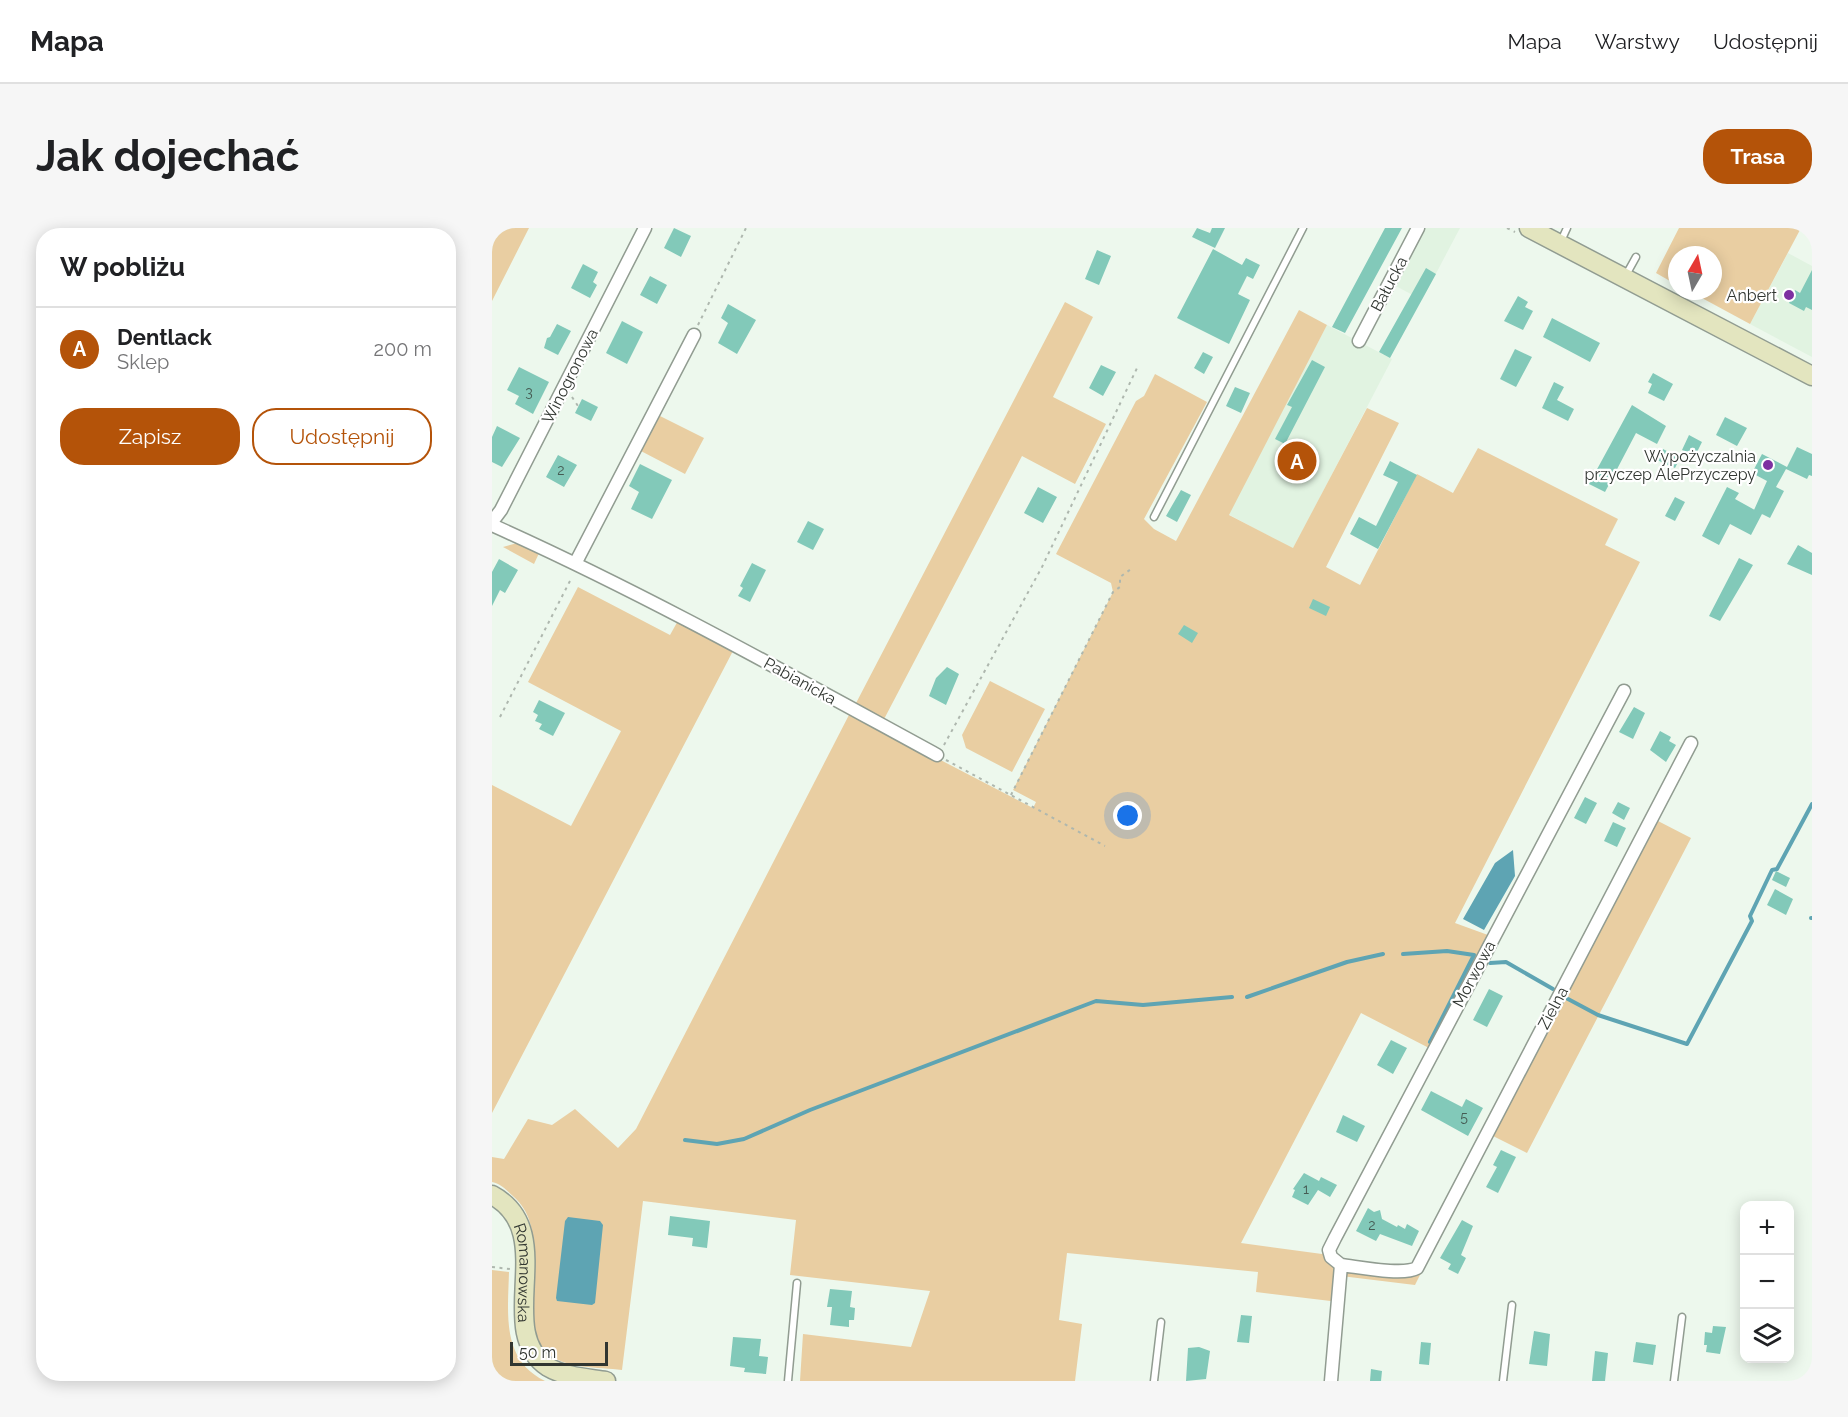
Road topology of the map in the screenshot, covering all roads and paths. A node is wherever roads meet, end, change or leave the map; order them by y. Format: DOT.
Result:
graph roads {
  1 [pos="645,228"];
  2 [pos="746,228"];
  3 [pos="1303,228"];
  4 [pos="1418,228"];
  5 [pos="1528,228"];
  6 [pos="1563,236"];
  7 [pos="1636,257"];
  8 [pos="1624,278"];
  9 [pos="693,335"];
  10 [pos="1359,341"];
  11 [pos="1138,366"];
  12 [pos="1812,376"];
  13 [pos="1154,517"];
  14 [pos="492,523"];
  15 [pos="576,562"];
  16 [pos="1131,569"];
  17 [pos="1624,691"];
  18 [pos="500,717"];
  19 [pos="1691,743"];
  20 [pos="937,755"];
  21 [pos="1011,795"];
  22 [pos="1105,846"];
  23 [pos="492,1195"];
  24 [pos="1336,1261"];
  25 [pos="492,1267"];
  26 [pos="509,1269"];
  27 [pos="798,1283"];
  28 [pos="1512,1305"];
  29 [pos="1682,1317"];
  30 [pos="1161,1322"];
  31 [pos="606,1381"];
  32 [pos="788,1381"];
  33 [pos="1154,1381"];
  34 [pos="1331,1381"];
  35 [pos="1503,1381"];
  36 [pos="1674,1381"];
  1 -- 14 [label="street, Winogronowa"];
  2 -- 9 [label="path"];
  3 -- 13 [label="lane"];
  4 -- 10 [label="street, Bałucka"];
  5 -- 6 [label="main road"];
  6 -- 8 [label="main road"];
  7 -- 8 [label="lane"];
  8 -- 12 [label="main road"];
  9 -- 15 [label="street"];
  11 -- 20 [label="path"];
  14 -- 15 [label="street, Pabianicka"];
  15 -- 18 [label="path"];
  15 -- 20 [label="street, Pabianicka"];
  16 -- 21 [label="path"];
  17 -- 24 [label="street, Morwowa"];
  19 -- 24 [label="street, Zielna"];
  20 -- 21 [label="path"];
  21 -- 22 [label="path"];
  23 -- 31 [label="main road, Romanowska"];
  24 -- 34 [label="street, Morwowa"];
  25 -- 26 [label="path"];
  27 -- 32 [label="lane"];
  28 -- 35 [label="lane"];
  29 -- 36 [label="lane"];
  30 -- 33 [label="lane"];
}
